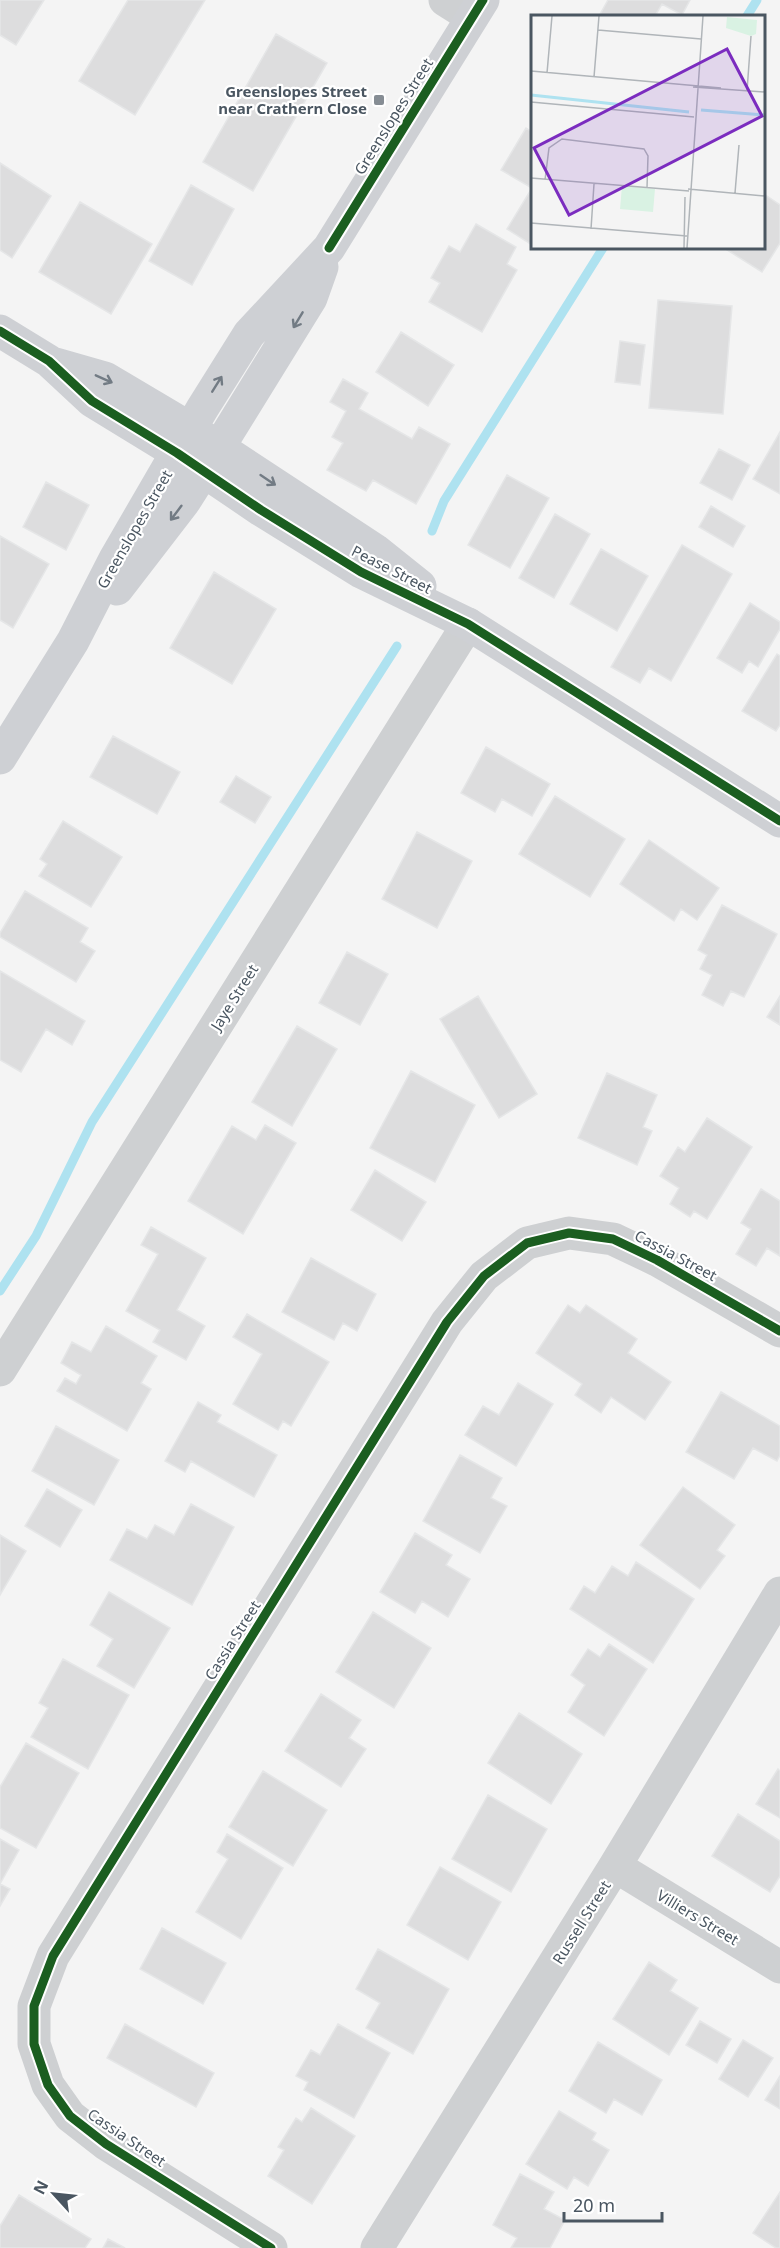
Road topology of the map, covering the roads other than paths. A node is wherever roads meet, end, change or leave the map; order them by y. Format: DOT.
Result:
graph roads {
  1 [pos="445,0"];
  2 [pos="478,8"];
  3 [pos="329,248"];
  4 [pos="0,331"];
  5 [pos="184,441"];
  6 [pos="211,459"];
  7 [pos="468,624"];
  8 [pos="73,641"];
  9 [pos="0,758"];
  10 [pos="780,821"];
  11 [pos="780,1331"];
  12 [pos="0,1370"];
  13 [pos="780,1593"];
  14 [pos="615,1866"];
  15 [pos="780,1967"];
  16 [pos="271,2248"];
  17 [pos="377,2248"];
  1 -- 2 [label="street"];
  2 -- 3 [label="street, Greenslopes Street"];
  5 -- 3 [label="street, Greenslopes Street, one-way"];
  3 -- 6 [label="street, Greenslopes Street, one-way"];
  4 -- 5 [label="street, Pease Street"];
  5 -- 6 [label="street, Pease Street"];
  5 -- 8 [label="street, Greenslopes Street"];
  6 -- 7 [label="street, Pease Street"];
  6 -- 8 [label="street, Greenslopes Street, one-way"];
  7 -- 10 [label="street, Pease Street"];
  7 -- 12 [label="street, Jaye Street"];
  8 -- 9 [label="street, Greenslopes Street"];
  11 -- 16 [label="street, Cassia Street"];
  13 -- 14 [label="street, Russell Street"];
  14 -- 15 [label="street, Villiers Street"];
  14 -- 17 [label="street, Russell Street"];
}
